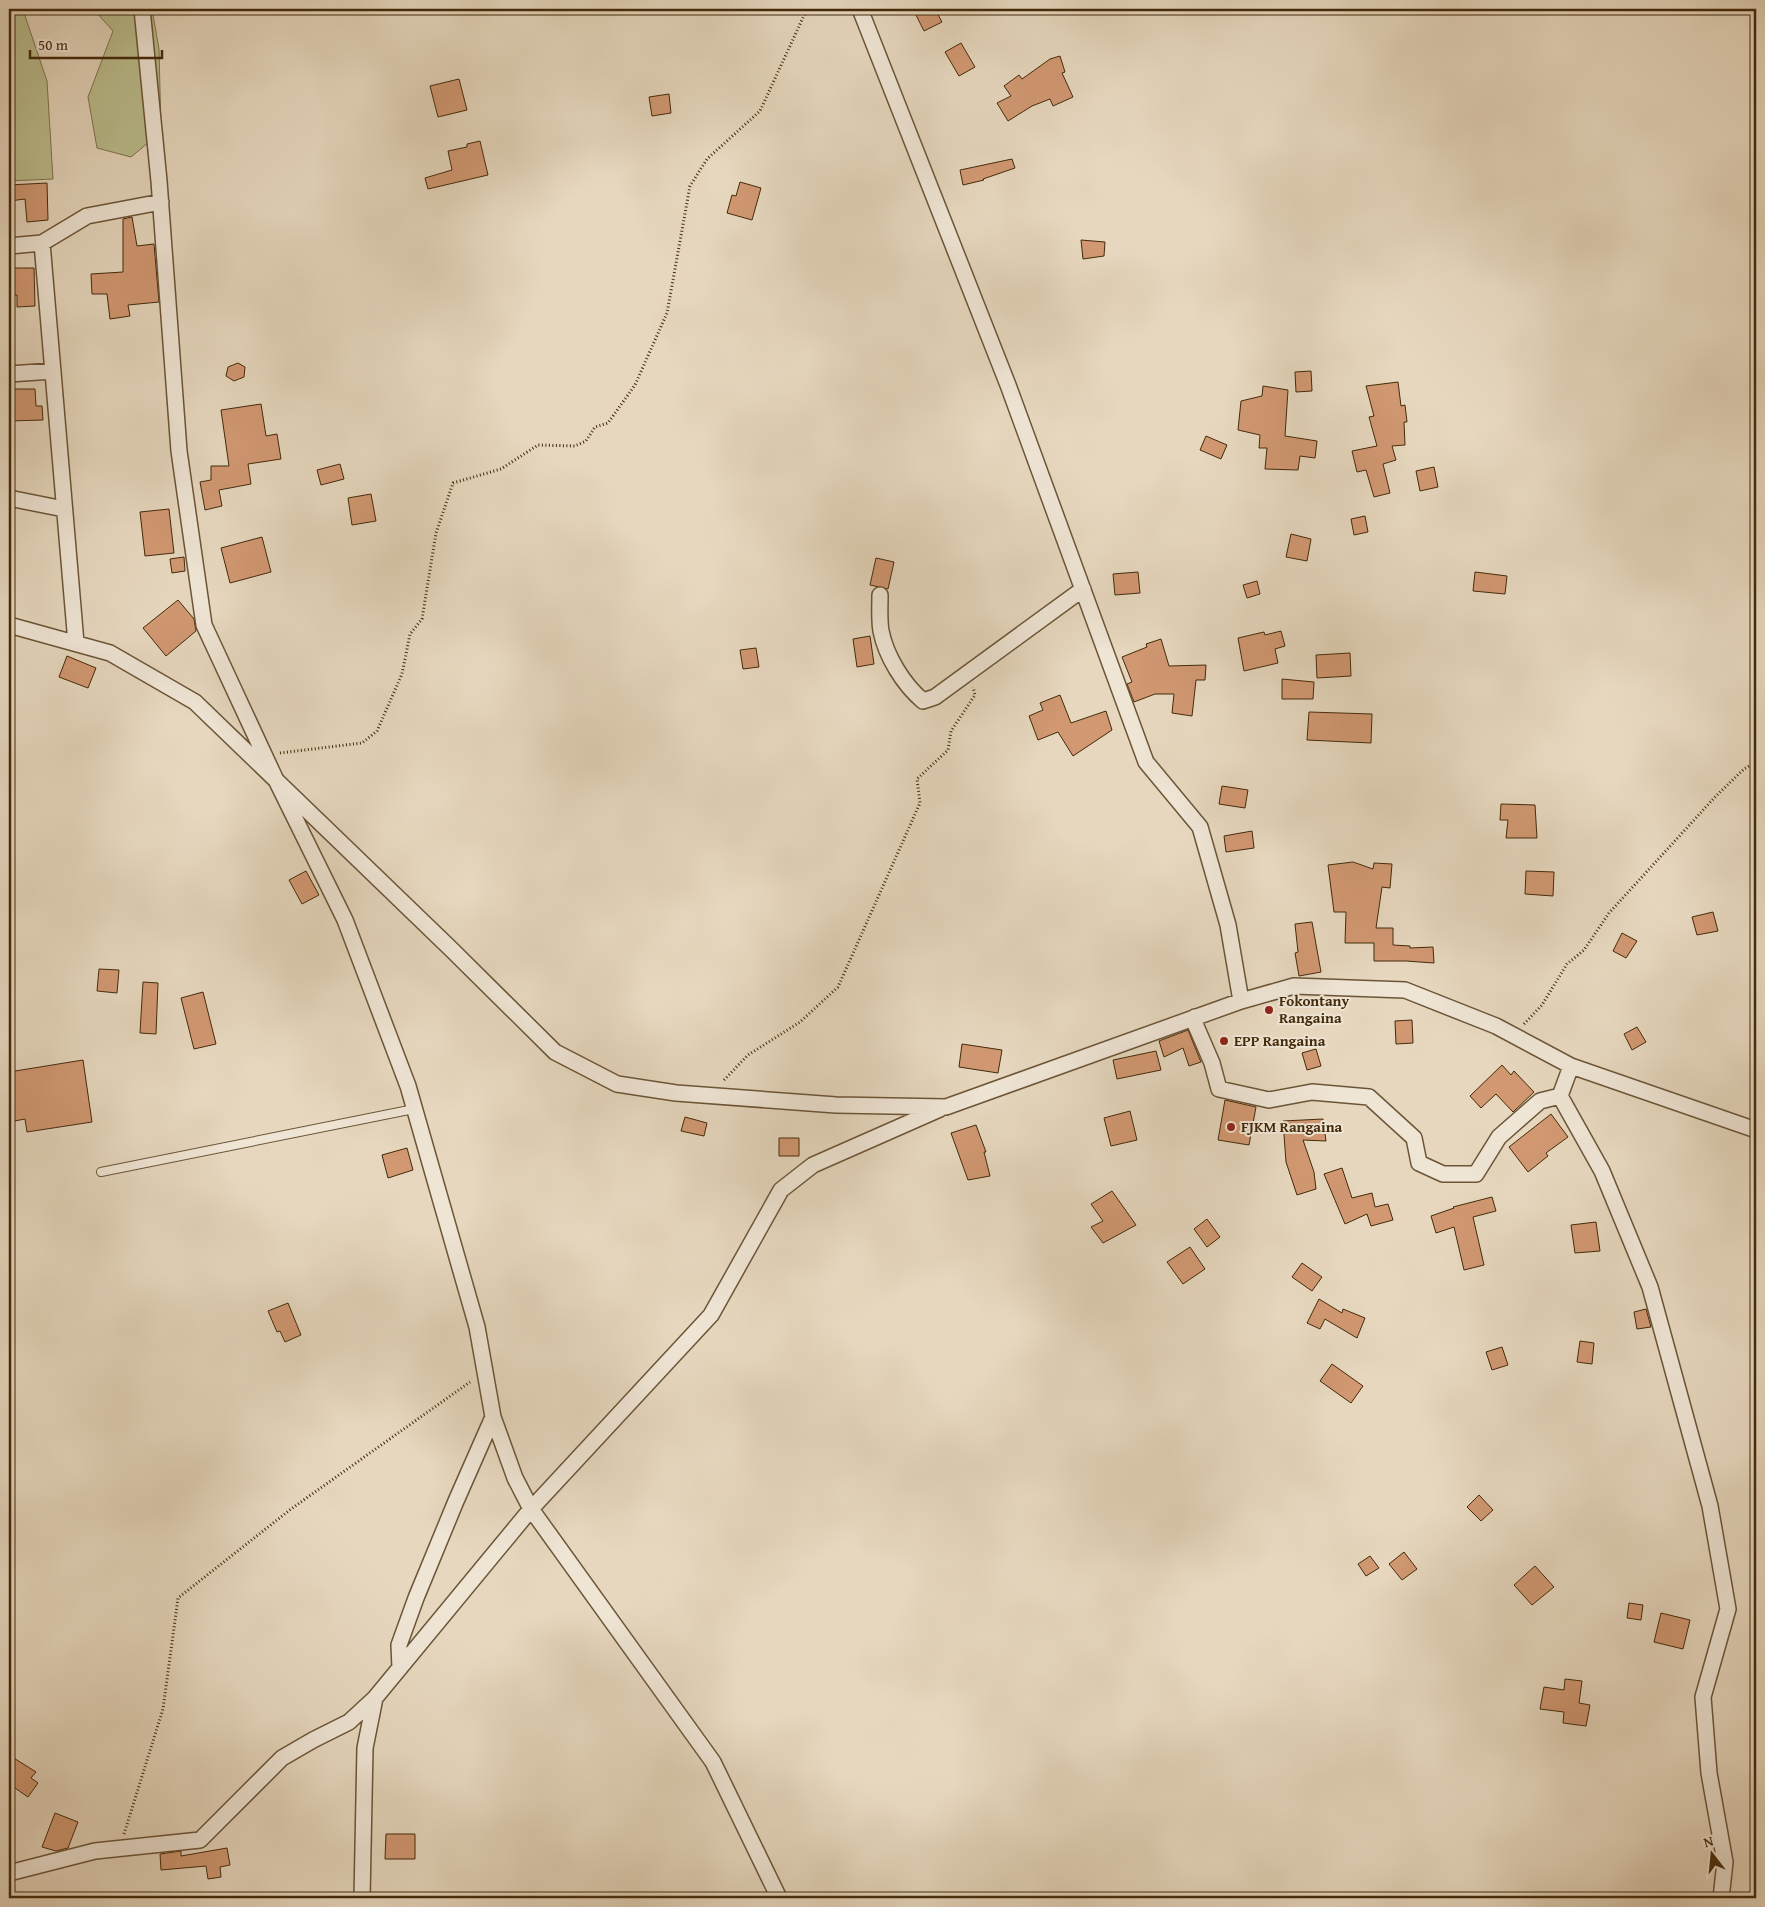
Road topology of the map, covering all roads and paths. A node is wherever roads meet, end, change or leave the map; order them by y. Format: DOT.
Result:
graph roads {
  1 [pos="142,9"];
  2 [pos="807,9"];
  3 [pos="860,9"];
  4 [pos="161,202"];
  5 [pos="42,243"];
  6 [pos="9,246"];
  7 [pos="53,371"];
  8 [pos="9,374"];
  9 [pos="9,498"];
  10 [pos="64,509"];
  11 [pos="1083,590"];
  12 [pos="880,595"];
  13 [pos="9,625"];
  14 [pos="76,644"];
  15 [pos="971,671"];
  16 [pos="265,755"];
  17 [pos="1756,762"];
  18 [pos="275,778"];
  19 [pos="1241,1001"];
  20 [pos="1196,1017"];
  21 [pos="1514,1036"];
  22 [pos="1570,1066"];
  23 [pos="710,1096"];
  24 [pos="1560,1096"];
  25 [pos="946,1107"];
  26 [pos="414,1109"];
  27 [pos="1756,1130"];
  28 [pos="101,1172"];
  29 [pos="485,1372"];
  30 [pos="494,1417"];
  31 [pos="531,1509"];
  32 [pos="400,1668"];
  33 [pos="375,1698"];
  34 [pos="120,1848"];
  35 [pos="9,1873"];
  36 [pos="362,1898"];
  37 [pos="779,1898"];
  38 [pos="1721,1898"];
  1 -- 4 [label="street"];
  2 -- 16 [label="path"];
  3 -- 11 [label="street"];
  4 -- 5 [label="street"];
  4 -- 16 [label="street"];
  5 -- 6 [label="street"];
  5 -- 7 [label="street"];
  7 -- 8 [label="street"];
  7 -- 10 [label="street"];
  9 -- 10 [label="street"];
  10 -- 14 [label="street"];
  11 -- 15 [label="street"];
  11 -- 19 [label="street"];
  12 -- 15 [label="street"];
  13 -- 14 [label="street"];
  14 -- 18 [label="street"];
  15 -- 23 [label="path"];
  16 -- 18 [label="street"];
  17 -- 21 [label="path"];
  18 -- 23 [label="street"];
  18 -- 26 [label="street"];
  19 -- 20 [label="street"];
  19 -- 21 [label="street"];
  20 -- 24 [label="street"];
  20 -- 25 [label="street"];
  21 -- 22 [label="street"];
  22 -- 24 [label="street"];
  22 -- 27 [label="street"];
  23 -- 25 [label="street"];
  24 -- 38 [label="street"];
  25 -- 31 [label="street"];
  26 -- 28 [label="lane"];
  26 -- 29 [label="street"];
  29 -- 30 [label="street"];
  29 -- 34 [label="path"];
  30 -- 31 [label="street"];
  30 -- 32 [label="street"];
  31 -- 32 [label="street"];
  31 -- 37 [label="street"];
  32 -- 33 [label="street"];
  33 -- 34 [label="street"];
  33 -- 36 [label="street"];
  34 -- 35 [label="street"];
}
